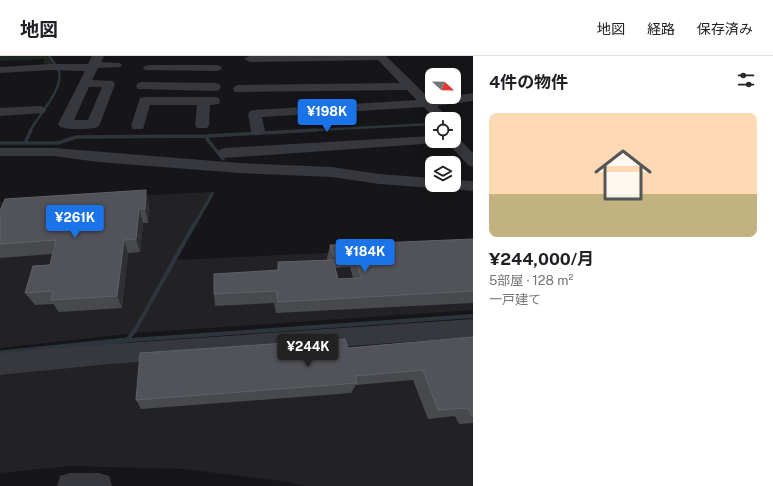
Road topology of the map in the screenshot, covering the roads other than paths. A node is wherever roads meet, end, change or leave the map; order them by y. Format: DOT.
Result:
graph roads {
  1 [pos="185,56"];
  2 [pos="377,57"];
  3 [pos="95,63"];
  4 [pos="59,64"];
  5 [pos="116,65"];
  6 [pos="149,68"];
  7 [pos="183,68"];
  8 [pos="216,68"];
  9 [pos="0,70"];
  10 [pos="342,74"];
  11 [pos="298,75"];
  12 [pos="85,83"];
  13 [pos="142,86"];
  14 [pos="180,87"];
  15 [pos="215,87"];
  16 [pos="406,87"];
  17 [pos="301,88"];
  18 [pos="347,88"];
  19 [pos="239,89"];
  20 [pos="256,89"];
  21 [pos="473,97"];
  22 [pos="0,100"];
  23 [pos="21,100"];
  24 [pos="177,101"];
  25 [pos="422,104"];
  26 [pos="39,110"];
  27 [pos="0,112"];
  28 [pos="427,112"];
  29 [pos="433,112"];
  30 [pos="202,125"];
  31 [pos="138,126"];
  32 [pos="258,131"];
  33 [pos="425,140"];
  34 [pos="461,141"];
  35 [pos="461,144"];
  36 [pos="473,149"];
  37 [pos="0,152"];
  38 [pos="224,153"];
  39 [pos="473,162"];
  40 [pos="375,174"];
  41 [pos="425,176"];
  42 [pos="461,177"];
  43 [pos="473,178"];
  44 [pos="425,182"];
  45 [pos="461,185"];
  46 [pos="473,186"];
  47 [pos="473,328"];
  48 [pos="0,364"];
  49 [pos="70,486"];
  50 [pos="99,486"];
  1 -- 7 [label="street"];
  2 -- 16 [label="street"];
  2 -- 20 [label="street"];
  3 -- 4 [label="street"];
  3 -- 5 [label="street"];
  3 -- 12 [label="street"];
  4 -- 9 [label="street"];
  6 -- 7 [label="street"];
  7 -- 8 [label="street"];
  7 -- 14 [label="street"];
  10 -- 18 [label="street"];
  11 -- 17 [label="street"];
  13 -- 14 [label="street"];
  14 -- 15 [label="street"];
  14 -- 24 [label="street"];
  16 -- 18 [label="street"];
  16 -- 25 [label="street"];
  17 -- 18 [label="street"];
  17 -- 20 [label="street"];
  19 -- 20 [label="street"];
  21 -- 25 [label="street"];
  22 -- 23 [label="street"];
  24 -- 30 [label="street"];
  24 -- 31 [label="street"];
  25 -- 28 [label="street"];
  25 -- 29 [label="street"];
  25 -- 32 [label="street"];
  26 -- 27 [label="street"];
  33 -- 38 [label="street"];
  34 -- 36 [label="street"];
  35 -- 39 [label="street"];
  37 -- 44 [label="street"];
  40 -- 41 [label="street"];
  42 -- 43 [label="street"];
  45 -- 46 [label="street"];
  47 -- 48 [label="street"];
  49 -- 50 [label="street"];
}
